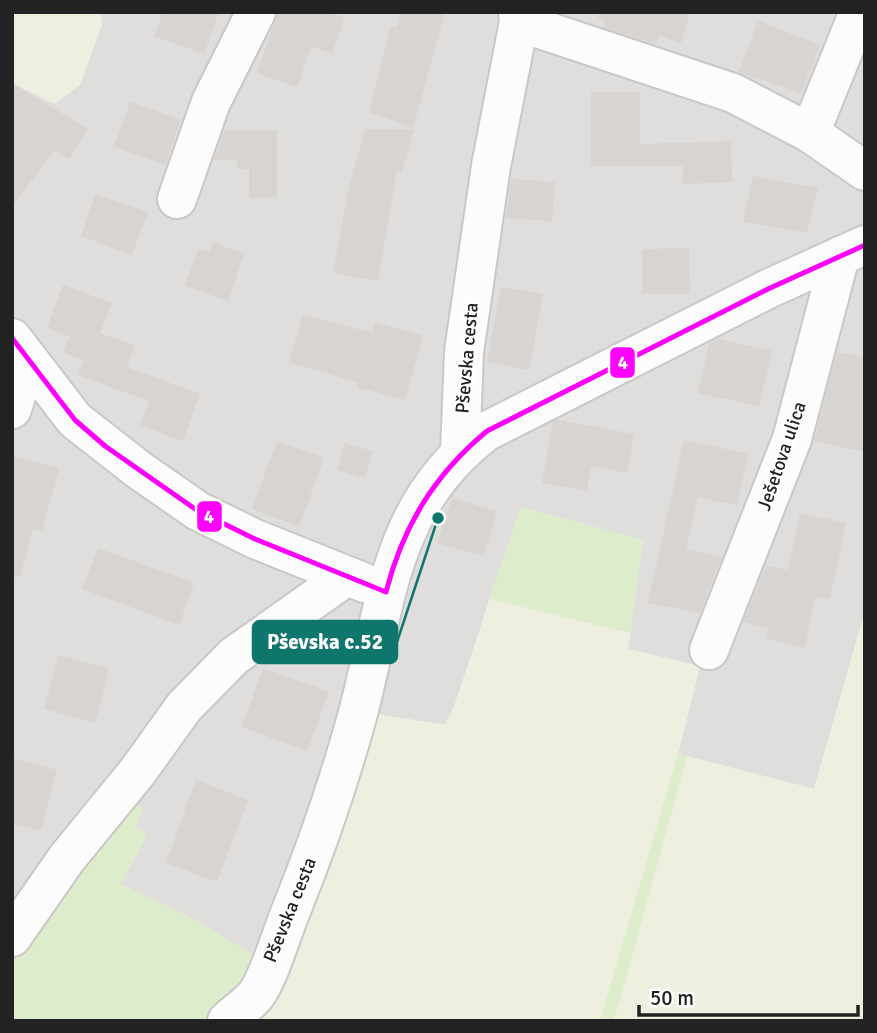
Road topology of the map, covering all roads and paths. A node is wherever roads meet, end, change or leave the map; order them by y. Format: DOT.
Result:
graph roads {
  1 [pos="256,12"];
  2 [pos="859,12"];
  3 [pos="518,17"];
  4 [pos="810,133"];
  5 [pos="865,171"];
  6 [pos="177,198"];
  7 [pos="852,251"];
  8 [pos="19,348"];
  9 [pos="12,410"];
  10 [pos="460,452"];
  11 [pos="347,576"];
  12 [pos="386,592"];
  13 [pos="709,650"];
  14 [pos="12,937"];
  15 [pos="251,1007"];
  16 [pos="228,1021"];
  1 -- 6 [label="street"];
  2 -- 4 [label="street"];
  3 -- 4 [label="street, Pševska cesta"];
  3 -- 10 [label="street, Pševska cesta"];
  4 -- 5 [label="street"];
  7 -- 10 [label="street, Ješetova ulica"];
  7 -- 13 [label="street, Ješetova ulica"];
  8 -- 9 [label="street"];
  8 -- 11 [label="street"];
  10 -- 12 [label="street, Pševska cesta"];
  11 -- 12 [label="street"];
  11 -- 14 [label="street"];
  12 -- 15 [label="street, Pševska cesta"];
  15 -- 16 [label="street, Pševska cesta"];
}
